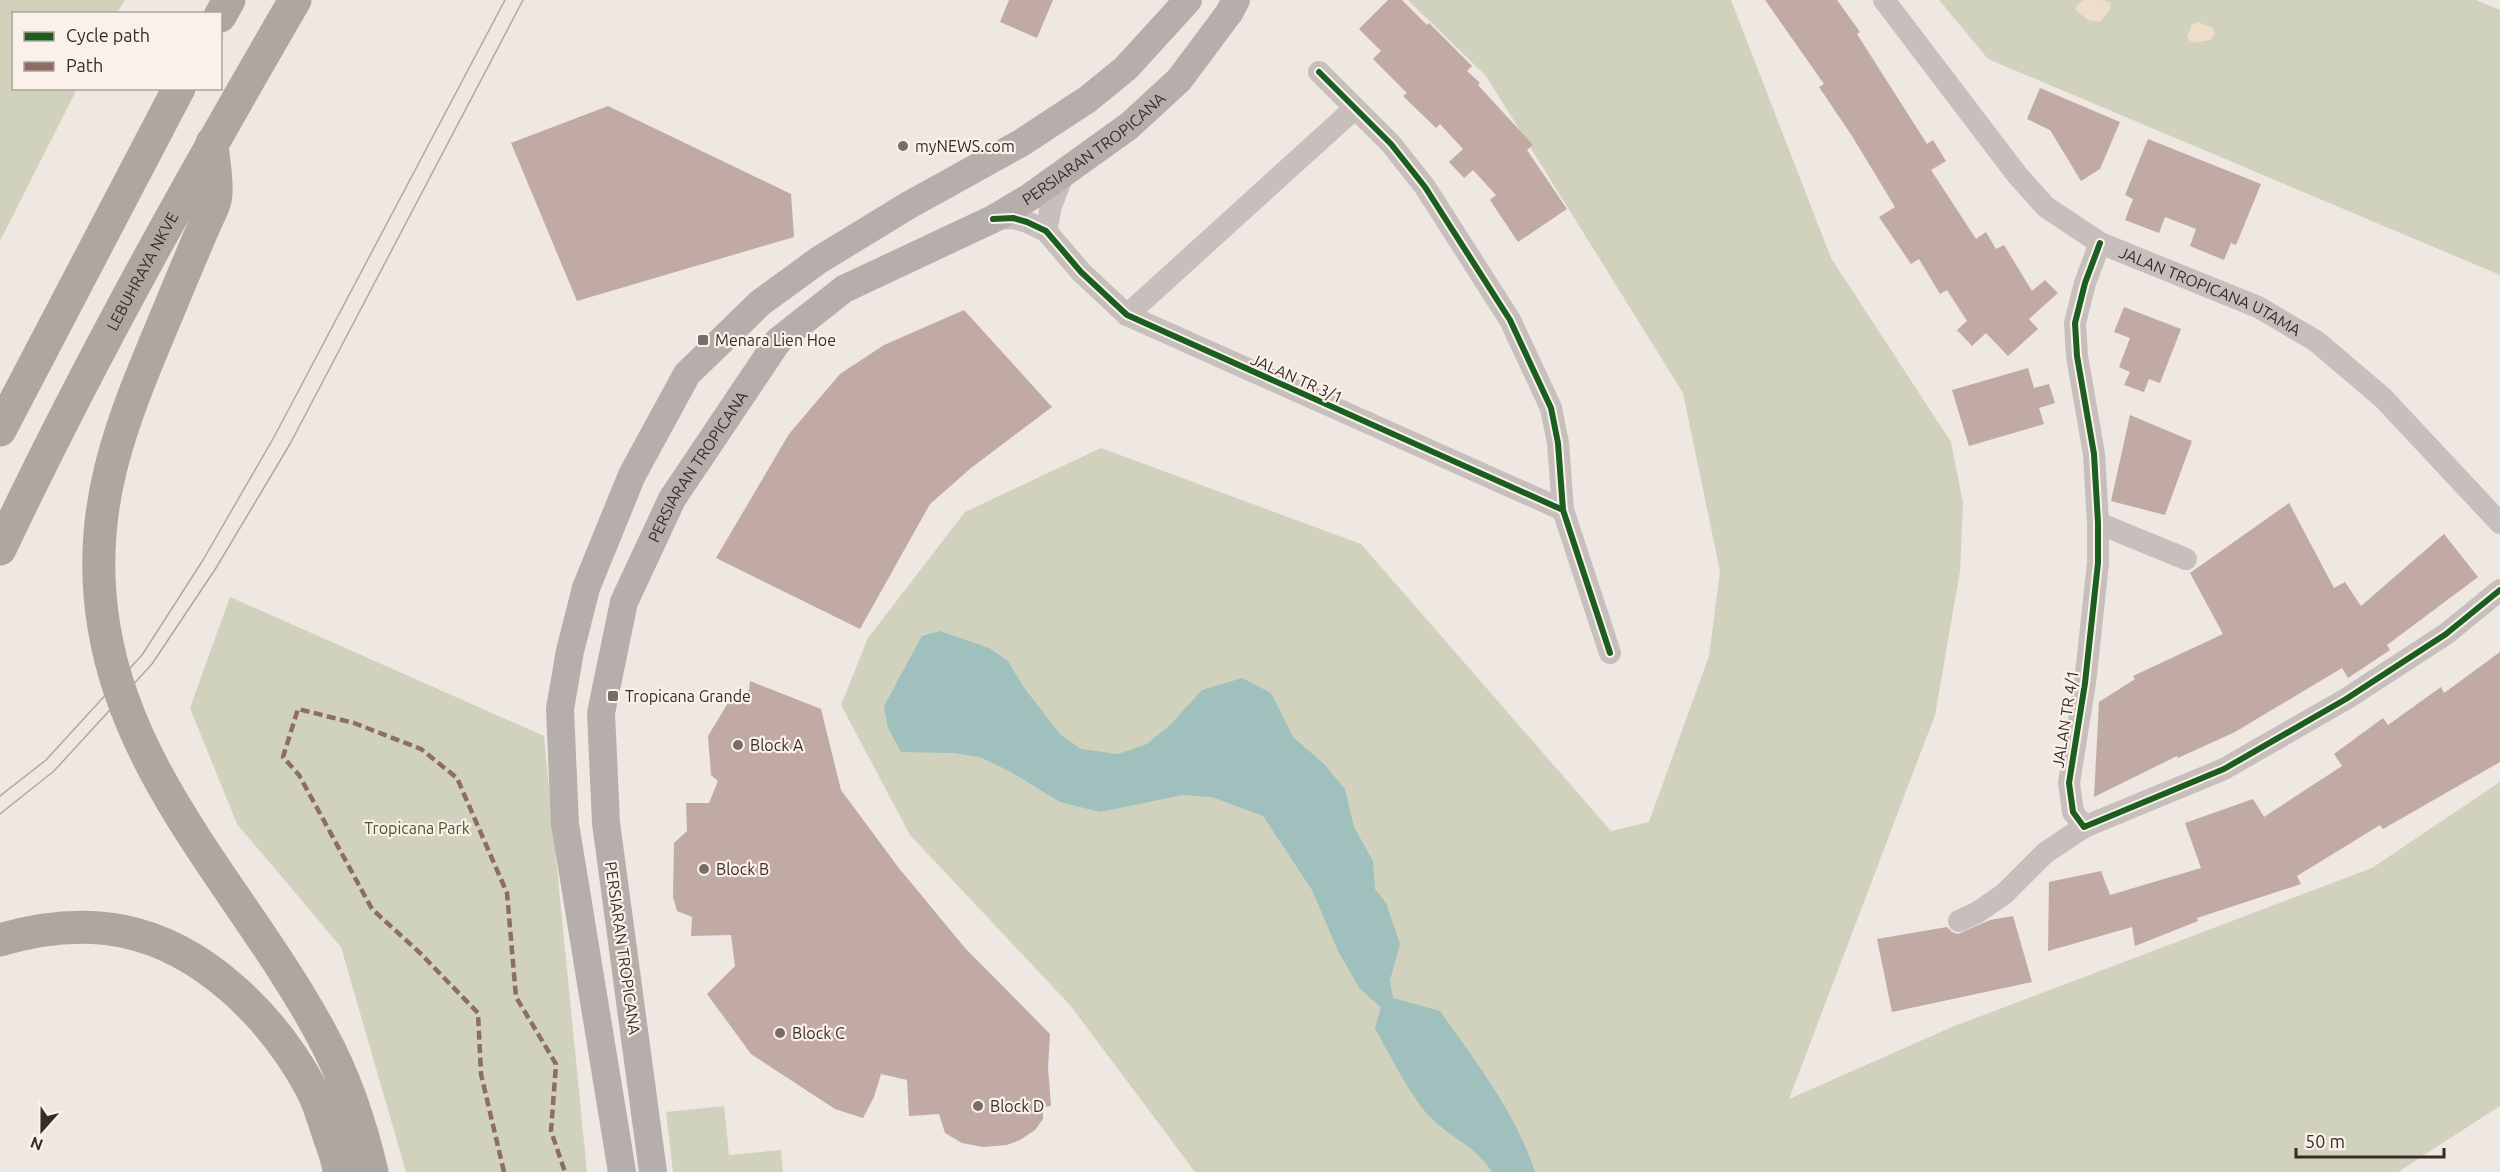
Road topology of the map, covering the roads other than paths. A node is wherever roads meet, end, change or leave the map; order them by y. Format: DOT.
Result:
graph roads {
  1 [pos="295,0"];
  2 [pos="1188,0"];
  3 [pos="1236,0"];
  4 [pos="1884,0"];
  5 [pos="1319,72"];
  6 [pos="178,90"];
  7 [pos="1354,109"];
  8 [pos="212,142"];
  9 [pos="1065,170"];
  10 [pos="993,219"];
  11 [pos="1046,231"];
  12 [pos="2100,243"];
  13 [pos="1127,315"];
  14 [pos="0,430"];
  15 [pos="1563,510"];
  16 [pos="2098,523"];
  17 [pos="2500,523"];
  18 [pos="0,549"];
  19 [pos="2186,559"];
  20 [pos="2500,590"];
  21 [pos="1610,653"];
  22 [pos="2084,827"];
  23 [pos="1959,921"];
  24 [pos="0,940"];
  25 [pos="339,1172"];
  26 [pos="372,1172"];
  27 [pos="622,1172"];
  28 [pos="653,1172"];
  1 -- 8 [label="highway, LEBUHRAYA NKVE"];
  2 -- 27 [label="main road"];
  3 -- 9 [label="main road, PERSIARAN TROPICANA"];
  4 -- 12 [label="street, JALAN TROPICANA UTAMA"];
  5 -- 7 [label="street"];
  6 -- 14 [label="highway"];
  7 -- 13 [label="street"];
  7 -- 15 [label="street"];
  8 -- 18 [label="highway, LEBUHRAYA NKVE"];
  8 -- 26 [label="highway"];
  9 -- 10 [label="main road, PERSIARAN TROPICANA"];
  9 -- 11 [label="street"];
  10 -- 11 [label="street"];
  10 -- 28 [label="main road, PERSIARAN TROPICANA"];
  11 -- 13 [label="street, JALAN TR 3/1"];
  12 -- 16 [label="street, JALAN TR 4/1"];
  12 -- 17 [label="street, JALAN TROPICANA UTAMA"];
  13 -- 15 [label="street, JALAN TR 3/1"];
  15 -- 21 [label="street"];
  16 -- 19 [label="street"];
  16 -- 22 [label="street, JALAN TR 4/1"];
  20 -- 22 [label="street"];
  22 -- 23 [label="street"];
  24 -- 25 [label="highway"];
}
